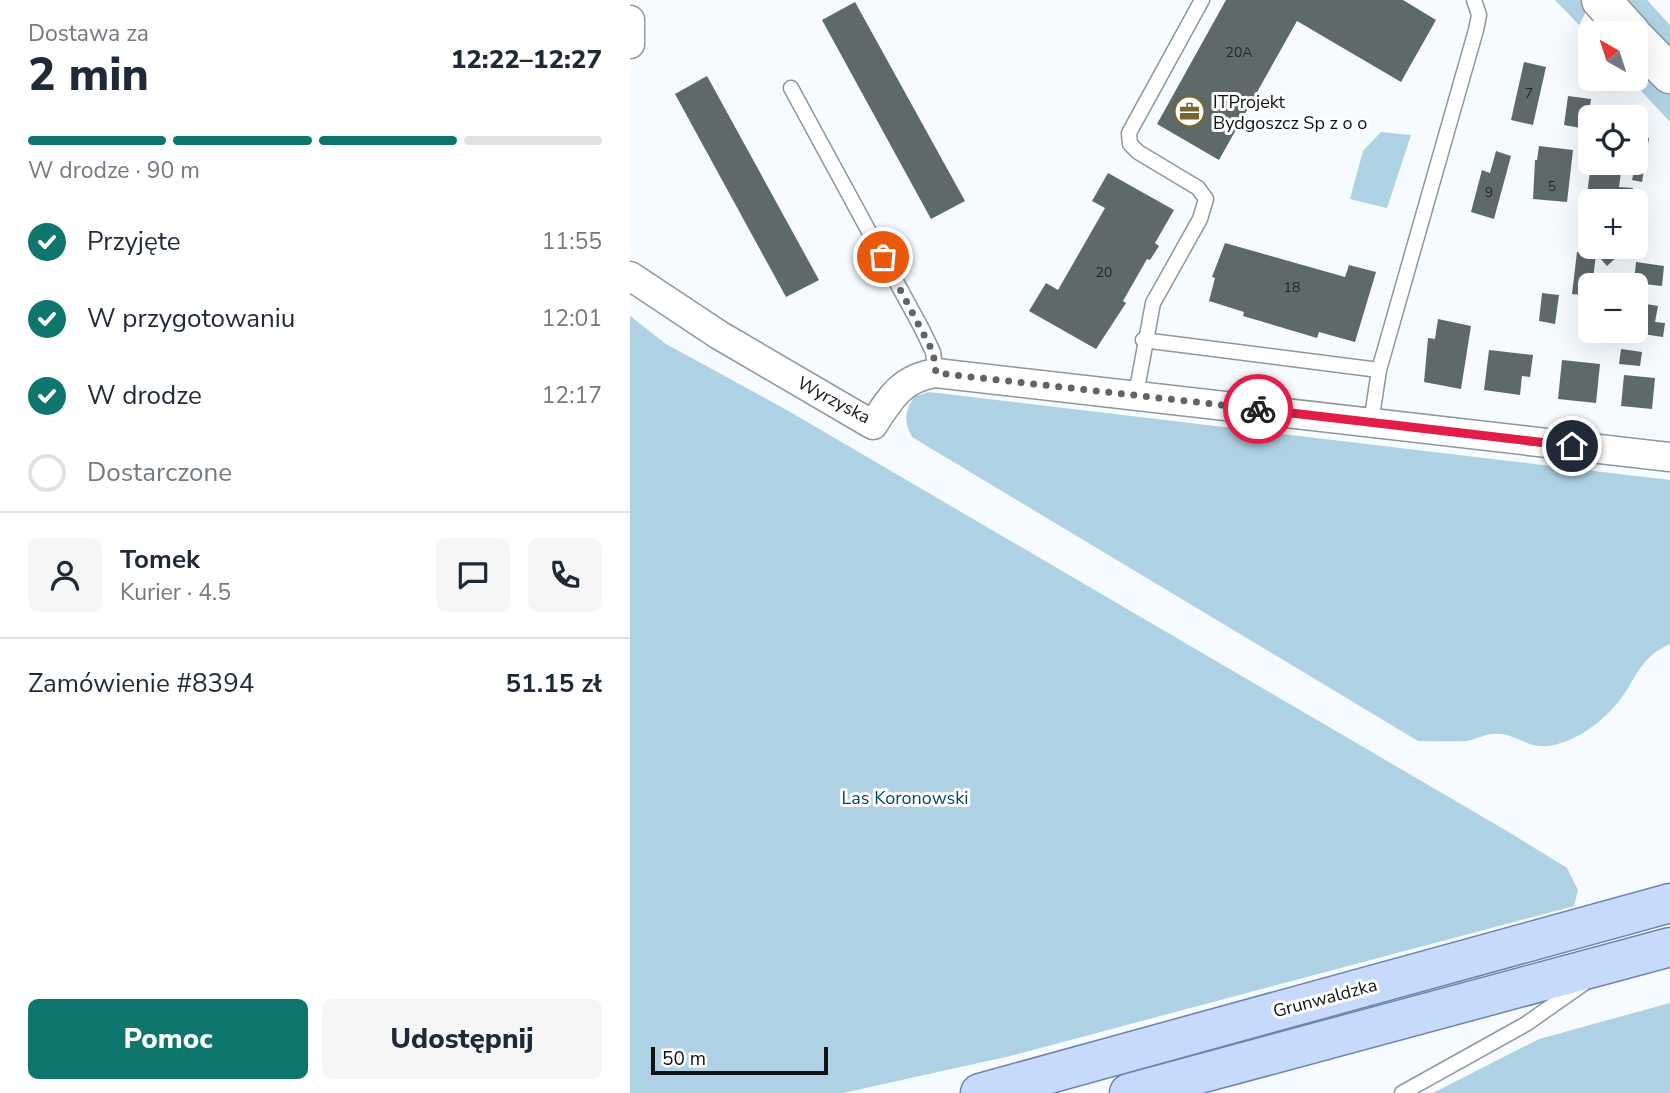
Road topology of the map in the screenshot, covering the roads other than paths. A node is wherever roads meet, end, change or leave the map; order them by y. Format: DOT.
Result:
graph roads {
  1 [pos="1202,0"];
  2 [pos="1474,0"];
  3 [pos="1601,0"];
  4 [pos="630,20"];
  5 [pos="1620,21"];
  6 [pos="630,44"];
  7 [pos="1648,51"];
  8 [pos="1670,74"];
  9 [pos="791,88"];
  10 [pos="630,276"];
  11 [pos="1143,340"];
  12 [pos="1379,370"];
  13 [pos="936,373"];
  14 [pos="1136,394"];
  15 [pos="1371,423"];
  16 [pos="1670,457"];
  17 [pos="1670,903"];
  18 [pos="1670,947"];
  19 [pos="1618,960"];
  20 [pos="980,1093"];
  21 [pos="1129,1093"];
  22 [pos="1402,1093"];
  1 -- 11 [label="lane"];
  2 -- 12 [label="lane"];
  3 -- 5 [label="street"];
  4 -- 6 [label="street"];
  7 -- 8 [label="street"];
  9 -- 13 [label="lane"];
  10 -- 13 [label="street, Wyrzyska"];
  11 -- 12 [label="lane"];
  11 -- 14 [label="lane"];
  12 -- 15 [label="lane"];
  13 -- 14 [label="street, Wyrzyska"];
  14 -- 15 [label="street, Wyrzyska"];
  15 -- 16 [label="street, Wyrzyska"];
  17 -- 20 [label="main road, Grunwaldzka"];
  18 -- 19 [label="main road"];
  19 -- 21 [label="main road"];
  19 -- 22 [label="lane"];
}
